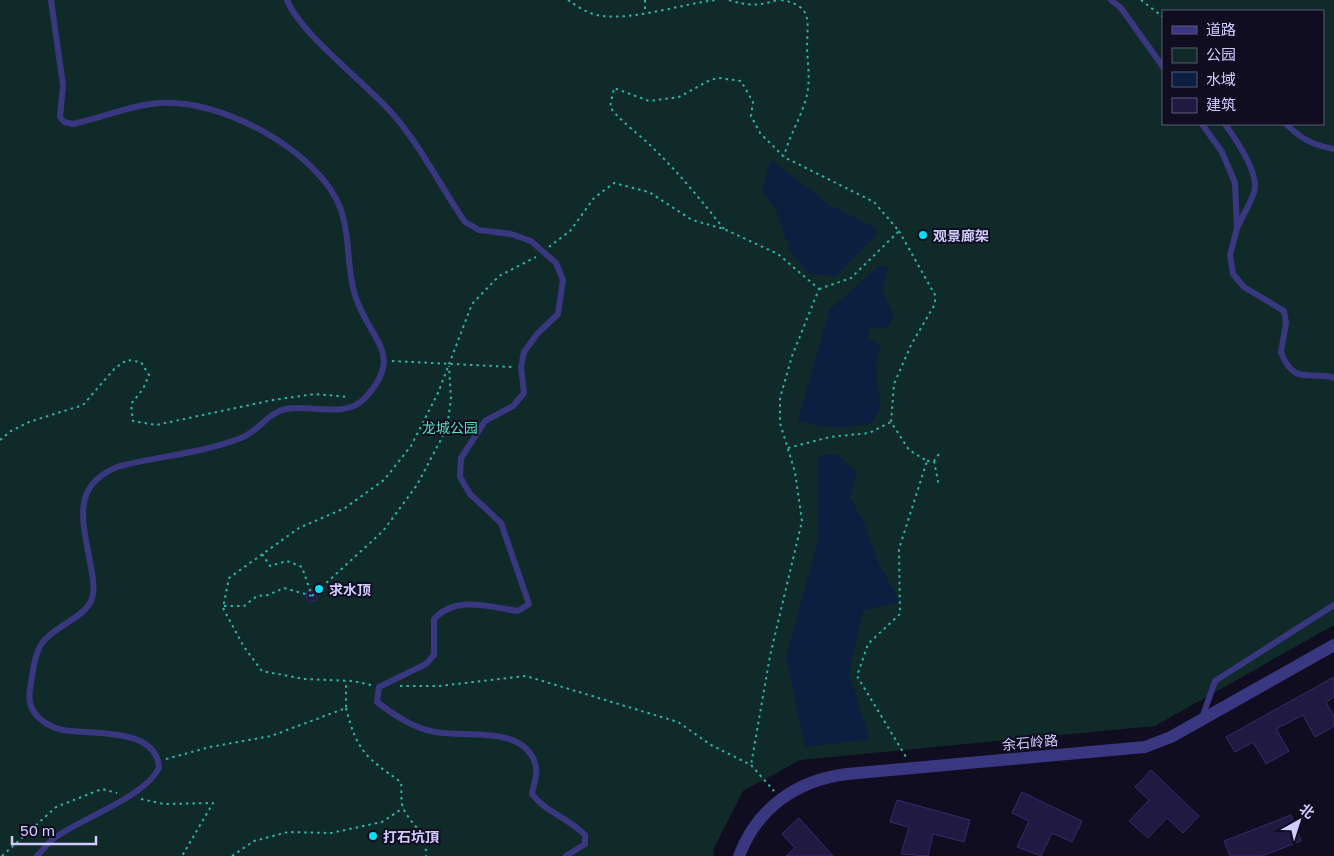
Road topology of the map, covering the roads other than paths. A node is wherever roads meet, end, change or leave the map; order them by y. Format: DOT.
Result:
graph roads {
  1 [pos="50,0"];
  2 [pos="287,0"];
  3 [pos="1111,0"];
  4 [pos="1162,66"];
  5 [pos="1203,125"];
  6 [pos="1226,125"];
  7 [pos="1287,125"];
  8 [pos="1334,149"];
  9 [pos="1237,228"];
  10 [pos="1334,378"];
  11 [pos="1334,605"];
  12 [pos="1334,645"];
  13 [pos="1202,719"];
  14 [pos="37,856"];
  15 [pos="566,856"];
  16 [pos="739,856"];
  1 -- 14 [label="lane"];
  2 -- 15 [label="lane"];
  3 -- 4 [label="lane"];
  5 -- 9 [label="lane"];
  6 -- 9 [label="lane"];
  7 -- 8 [label="lane"];
  9 -- 10 [label="lane"];
  11 -- 13 [label="lane"];
  12 -- 13 [label="street, 余石岭路"];
  13 -- 16 [label="street, 余石岭路"];
}
